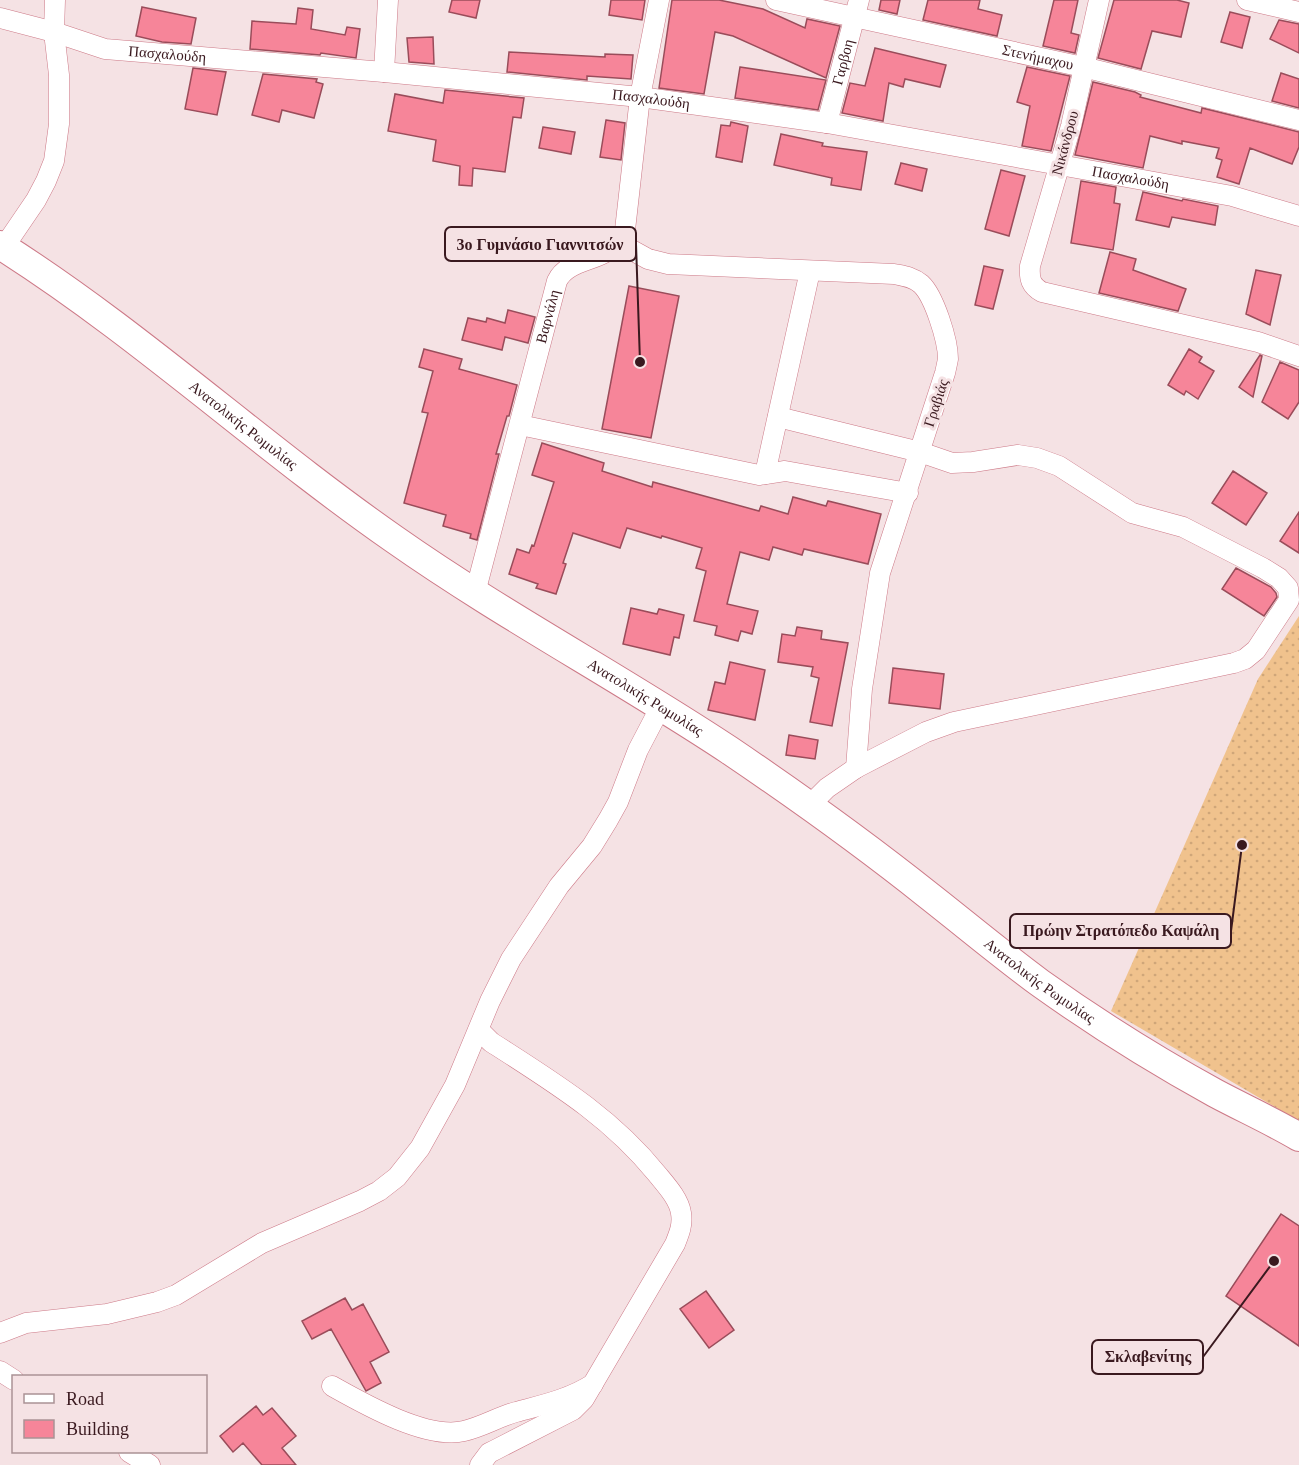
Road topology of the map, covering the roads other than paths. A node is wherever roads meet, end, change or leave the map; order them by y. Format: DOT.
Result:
graph roads {
  1 [pos="55,0"];
  2 [pos="388,0"];
  3 [pos="659,0"];
  4 [pos="776,0"];
  5 [pos="1099,0"];
  6 [pos="1247,0"];
  7 [pos="856,9"];
  8 [pos="1299,12"];
  9 [pos="0,18"];
  10 [pos="54,32"];
  11 [pos="1083,67"];
  12 [pos="384,72"];
  13 [pos="640,97"];
  14 [pos="1299,120"];
  15 [pos="827,123"];
  16 [pos="1059,165"];
  17 [pos="1299,216"];
  18 [pos="619,243"];
  19 [pos="2,246"];
  20 [pos="810,271"];
  21 [pos="1299,356"];
  22 [pos="778,417"];
  23 [pos="520,425"];
  24 [pos="920,452"];
  25 [pos="765,474"];
  26 [pos="908,493"];
  27 [pos="1294,583"];
  28 [pos="475,593"];
  29 [pos="661,706"];
  30 [pos="856,768"];
  31 [pos="809,806"];
  32 [pos="479,1030"];
  33 [pos="1299,1137"];
  34 [pos="0,1333"];
  35 [pos="594,1382"];
  36 [pos="332,1386"];
  37 [pos="131,1453"];
  38 [pos="150,1465"];
  39 [pos="480,1465"];
  1 -- 10 [label="street"];
  2 -- 12 [label="street"];
  3 -- 13 [label="street"];
  4 -- 7 [label="street, Στενήμαχου"];
  5 -- 11 [label="street, Νικάνδρου"];
  6 -- 8 [label="street"];
  7 -- 11 [label="street, Στενήμαχου"];
  7 -- 15 [label="street, Γαρβοη"];
  9 -- 10 [label="street, Πασχαλούδη"];
  10 -- 12 [label="street, Πασχαλούδη"];
  10 -- 19 [label="street"];
  11 -- 14 [label="street, Στενήμαχου"];
  11 -- 16 [label="street, Νικάνδρου"];
  12 -- 13 [label="street, Πασχαλούδη"];
  13 -- 15 [label="street, Πασχαλούδη"];
  13 -- 18 [label="street"];
  15 -- 16 [label="street, Πασχαλούδη"];
  16 -- 17 [label="street, Πασχαλούδη"];
  16 -- 21 [label="street, Νικάνδρου"];
  18 -- 20 [label="street, Γραβιάς"];
  18 -- 23 [label="street, Βαρνάλη"];
  19 -- 28 [label="street, Ανατολικής Ρωμυλίας"];
  20 -- 22 [label="street"];
  20 -- 24 [label="street, Γραβιάς"];
  22 -- 24 [label="street"];
  22 -- 25 [label="street"];
  23 -- 25 [label="street"];
  23 -- 28 [label="street, Βαρνάλη"];
  24 -- 26 [label="street, Γραβιάς"];
  24 -- 27 [label="street"];
  25 -- 26 [label="street"];
  26 -- 30 [label="street, Γραβιάς"];
  27 -- 30 [label="street"];
  28 -- 29 [label="street, Ανατολικής Ρωμυλίας"];
  29 -- 31 [label="street, Ανατολικής Ρωμυλίας"];
  29 -- 32 [label="street"];
  30 -- 31 [label="street"];
  31 -- 33 [label="street, Ανατολικής Ρωμυλίας"];
  32 -- 34 [label="street"];
  32 -- 35 [label="street"];
  35 -- 36 [label="street"];
  35 -- 39 [label="street"];
  37 -- 38 [label="street"];
}
